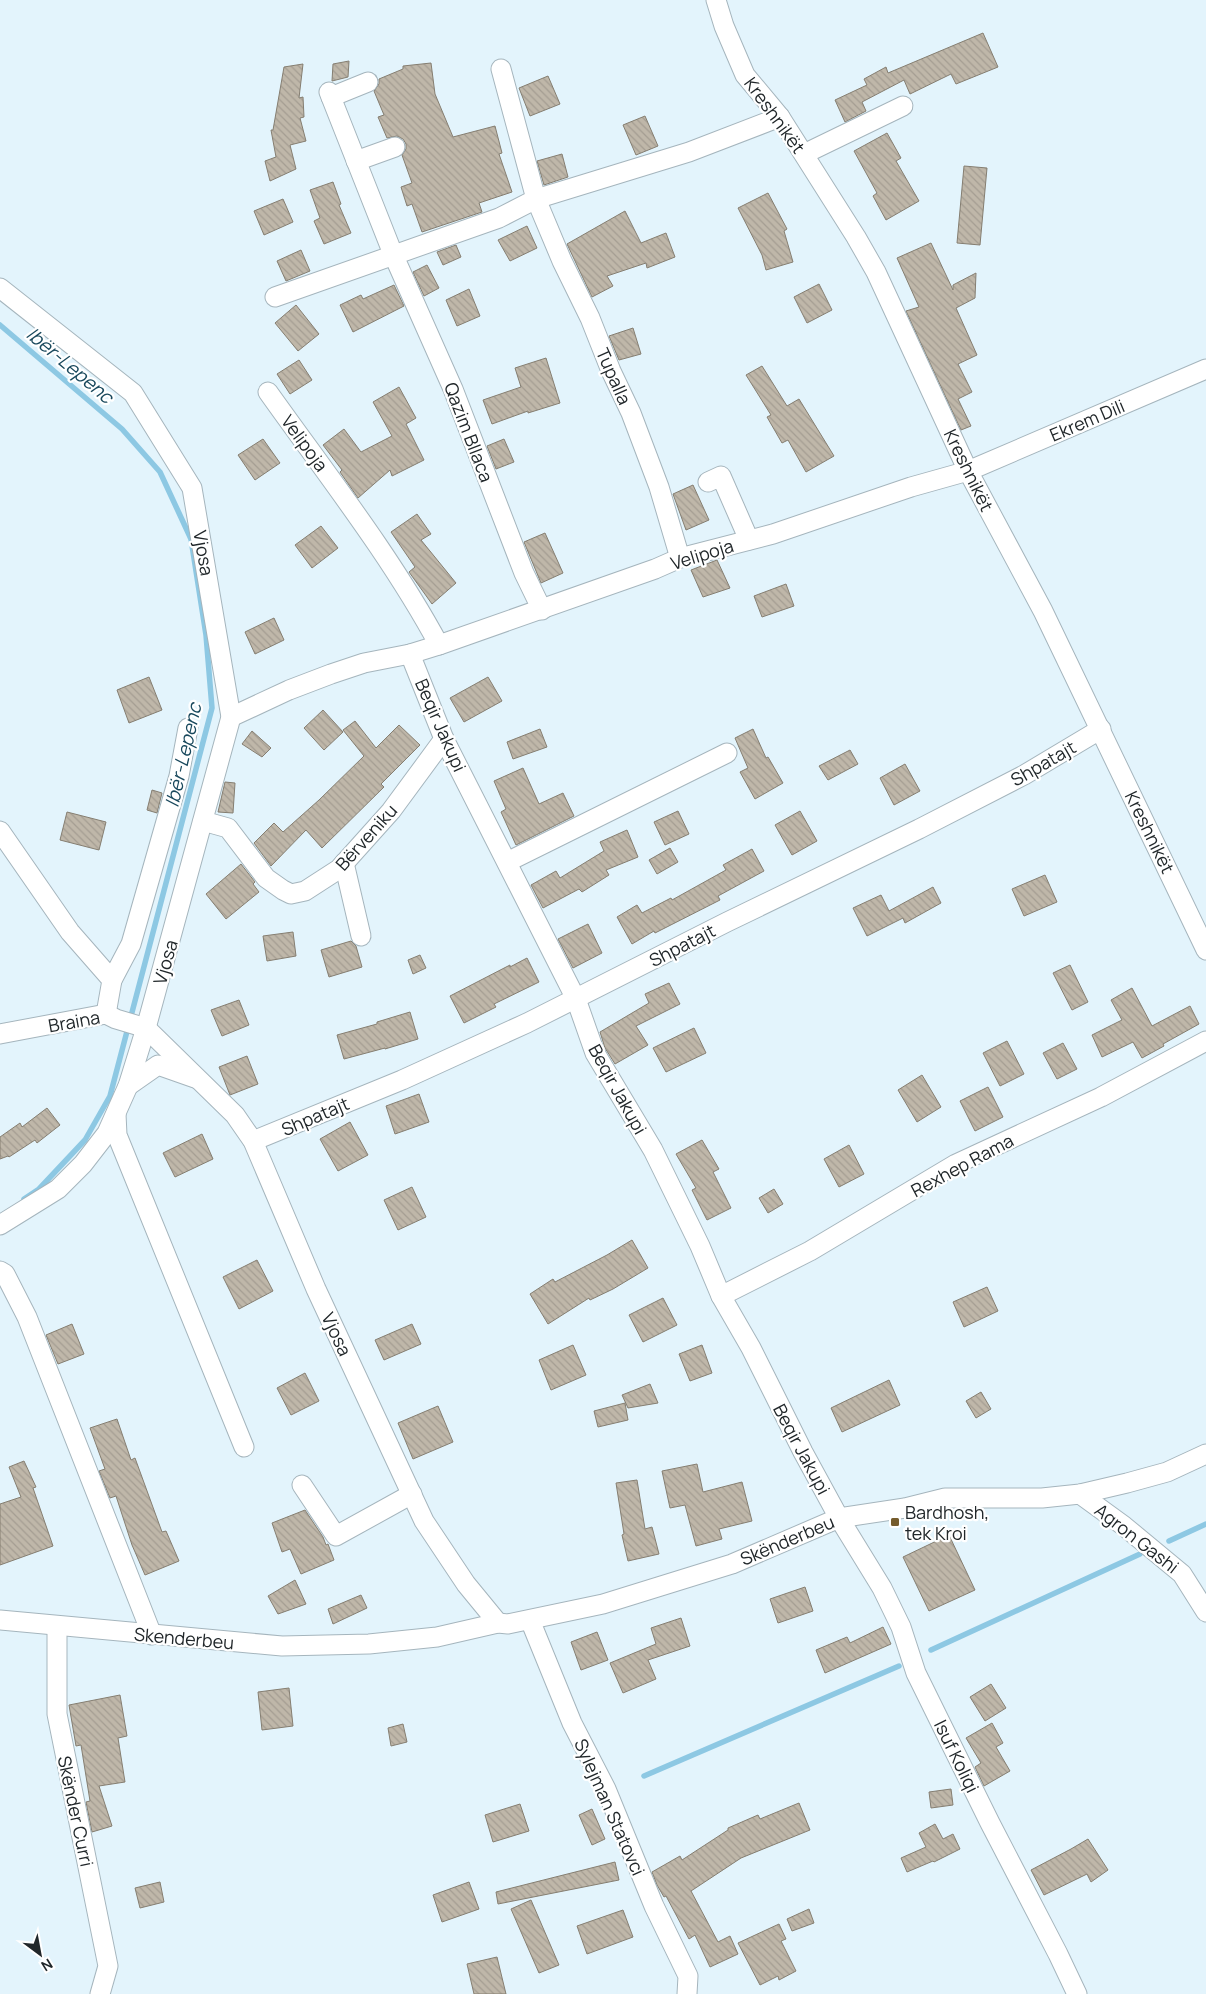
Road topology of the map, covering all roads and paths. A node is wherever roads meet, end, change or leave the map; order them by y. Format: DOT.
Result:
graph roads {
  1 [pos="716,0"];
  2 [pos="501,68"];
  3 [pos="368,82"];
  4 [pos="903,106"];
  5 [pos="780,117"];
  6 [pos="395,147"];
  7 [pos="804,154"];
  8 [pos="356,160"];
  9 [pos="536,199"];
  10 [pos="393,254"];
  11 [pos="0,288"];
  12 [pos="275,297"];
  13 [pos="1206,369"];
  14 [pos="268,392"];
  15 [pos="968,471"];
  16 [pos="708,482"];
  17 [pos="749,540"];
  18 [pos="680,558"];
  19 [pos="542,610"];
  20 [pos="439,645"];
  21 [pos="410,654"];
  22 [pos="231,717"];
  23 [pos="188,728"];
  24 [pos="1101,729"];
  25 [pos="444,739"];
  26 [pos="727,753"];
  27 [pos="203,821"];
  28 [pos="0,831"];
  29 [pos="507,862"];
  30 [pos="344,863"];
  31 [pos="362,936"];
  32 [pos="1206,950"];
  33 [pos="112,980"];
  34 [pos="576,999"];
  35 [pos="111,1017"];
  36 [pos="146,1028"];
  37 [pos="0,1034"];
  38 [pos="1206,1041"];
  39 [pos="201,1080"];
  40 [pos="128,1086"];
  41 [pos="116,1112"];
  42 [pos="253,1142"];
  43 [pos="0,1226"];
  44 [pos="0,1271"];
  45 [pos="721,1296"];
  46 [pos="244,1447"];
  47 [pos="1206,1454"];
  48 [pos="302,1485"];
  49 [pos="412,1494"];
  50 [pos="1080,1494"];
  51 [pos="838,1518"];
  52 [pos="1206,1612"];
  53 [pos="0,1620"];
  54 [pos="530,1620"];
  55 [pos="498,1624"];
  56 [pos="56,1626"];
  57 [pos="152,1635"];
  58 [pos="369,1644"];
  59 [pos="100,1994"];
  60 [pos="688,1994"];
  61 [pos="1077,1994"];
  1 -- 5 [label="street, Kreshnikët"];
  2 -- 9 [label="street"];
  3 -- 8 [label="street, Qazim Bllaca"];
  4 -- 7 [label="street"];
  5 -- 7 [label="street, Kreshnikët"];
  5 -- 9 [label="street"];
  6 -- 8 [label="street"];
  7 -- 15 [label="street, Kreshnikët"];
  8 -- 10 [label="street, Qazim Bllaca"];
  9 -- 10 [label="street"];
  9 -- 18 [label="street, Tupalla"];
  10 -- 12 [label="street"];
  10 -- 19 [label="street, Qazim Bllaca"];
  11 -- 22 [label="street, Vjosa"];
  13 -- 15 [label="street, Ekrem Dili"];
  14 -- 20 [label="street, Velipoja"];
  15 -- 17 [label="street, Velipoja"];
  15 -- 24 [label="street, Kreshnikët"];
  16 -- 17 [label="street"];
  17 -- 18 [label="street, Velipoja"];
  18 -- 19 [label="street, Velipoja"];
  19 -- 20 [label="street, Velipoja"];
  20 -- 21 [label="street, Velipoja"];
  21 -- 22 [label="street, Velipoja"];
  21 -- 25 [label="street, Beqir Jakupi"];
  22 -- 27 [label="street, Vjosa"];
  23 -- 33 [label="street"];
  24 -- 32 [label="street, Kreshnikët"];
  24 -- 34 [label="street, Shpatajt"];
  25 -- 29 [label="street, Beqir Jakupi"];
  25 -- 30 [label="street, Bërveniku"];
  26 -- 29 [label="street"];
  27 -- 30 [label="street, Bërveniku"];
  27 -- 36 [label="street, Vjosa"];
  28 -- 33 [label="street"];
  29 -- 34 [label="street, Beqir Jakupi"];
  30 -- 31 [label="street"];
  33 -- 35 [label="street"];
  34 -- 42 [label="street, Shpatajt"];
  34 -- 45 [label="street, Beqir Jakupi"];
  35 -- 36 [label="street, Braina"];
  35 -- 37 [label="street, Braina"];
  36 -- 39 [label="street, Vjosa"];
  36 -- 40 [label="street"];
  38 -- 45 [label="street, Rexhep Rama"];
  39 -- 40 [label="street"];
  39 -- 42 [label="street, Vjosa"];
  40 -- 41 [label="street"];
  41 -- 43 [label="street"];
  41 -- 46 [label="street"];
  42 -- 49 [label="street, Vjosa"];
  44 -- 57 [label="street"];
  45 -- 51 [label="street, Beqir Jakupi"];
  47 -- 50 [label="street, Skënderbeu"];
  48 -- 49 [label="street"];
  49 -- 55 [label="street, Vjosa"];
  50 -- 51 [label="street, Skënderbeu"];
  50 -- 52 [label="street, Agron Gashi"];
  51 -- 54 [label="street, Skënderbeu"];
  51 -- 61 [label="street, Isuf Koliqi"];
  53 -- 56 [label="street, Skenderbeu"];
  54 -- 55 [label="street, Skënderbeu"];
  54 -- 60 [label="street, Sylejman Statovci"];
  55 -- 58 [label="street, Skënderbeu"];
  56 -- 57 [label="street, Skenderbeu"];
  56 -- 59 [label="street, Skënder Curri"];
  57 -- 58 [label="street, Skenderbeu"];
}
